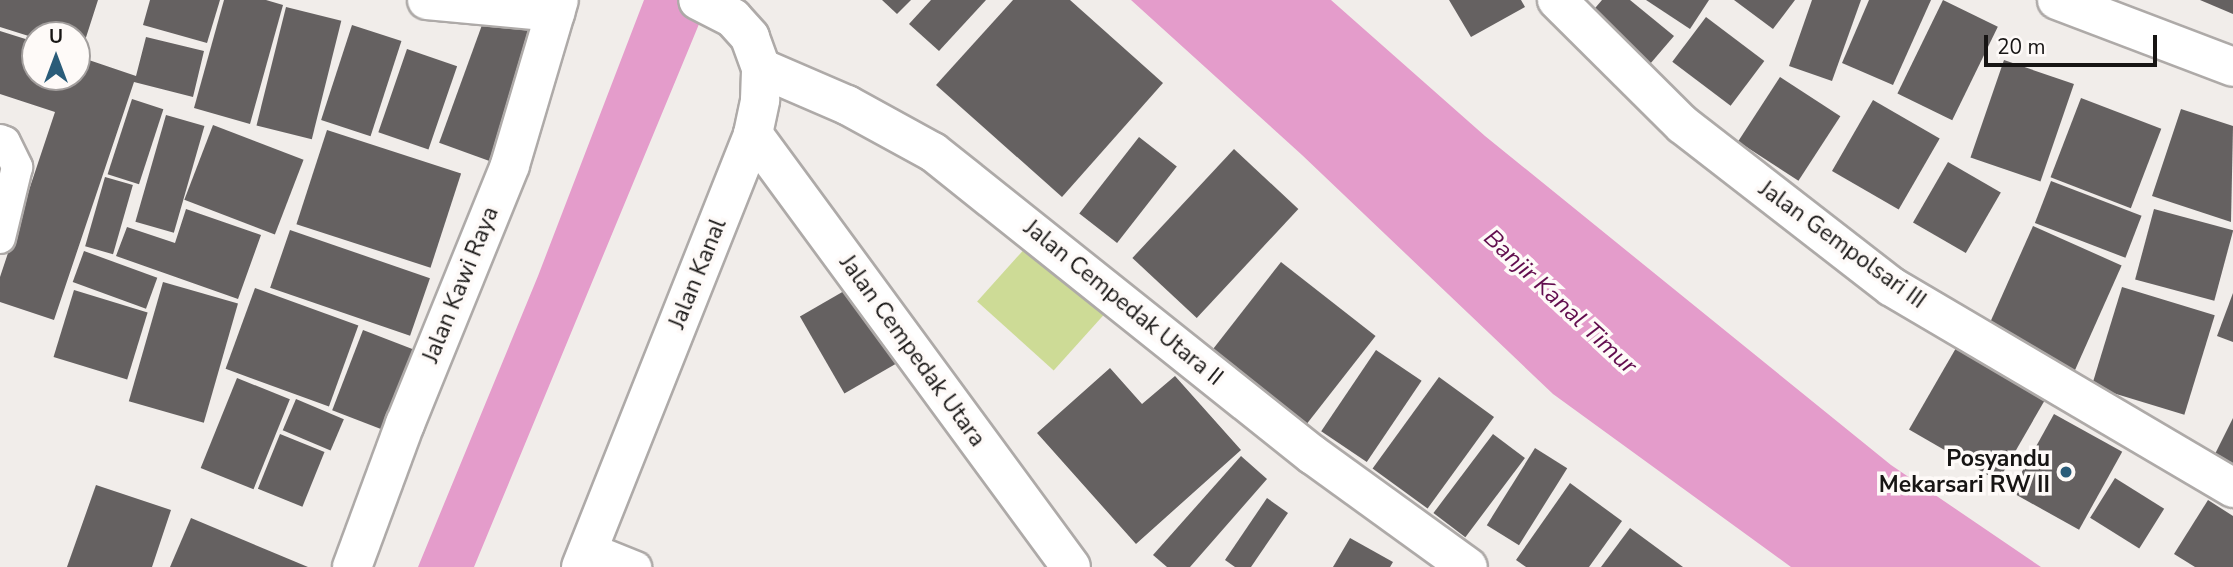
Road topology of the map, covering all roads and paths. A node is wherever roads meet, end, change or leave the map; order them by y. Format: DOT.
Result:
graph roads {
  1 [pos="427,0"];
  2 [pos="698,0"];
  3 [pos="1557,0"];
  4 [pos="2057,0"];
  5 [pos="557,6"];
  6 [pos="2233,67"];
  7 [pos="761,68"];
  8 [pos="752,134"];
  9 [pos="0,140"];
  10 [pos="0,238"];
  11 [pos="2233,488"];
  12 [pos="585,558"];
  13 [pos="352,567"];
  14 [pos="636,567"];
  15 [pos="1071,567"];
  16 [pos="1468,567"];
  1 -- 5 [label="street"];
  2 -- 7 [label="street, Jalan Kanal"];
  3 -- 11 [label="street, Jalan Gempolsari III"];
  4 -- 6 [label="street"];
  5 -- 13 [label="street, Jalan Kawi Raya"];
  7 -- 8 [label="street, Jalan Kanal"];
  7 -- 16 [label="street, Jalan Cempedak Utara II"];
  8 -- 12 [label="street, Jalan Kanal"];
  8 -- 15 [label="street, Jalan Cempedak Utara"];
  9 -- 10 [label="lane"];
  12 -- 14 [label="lane"];
}
